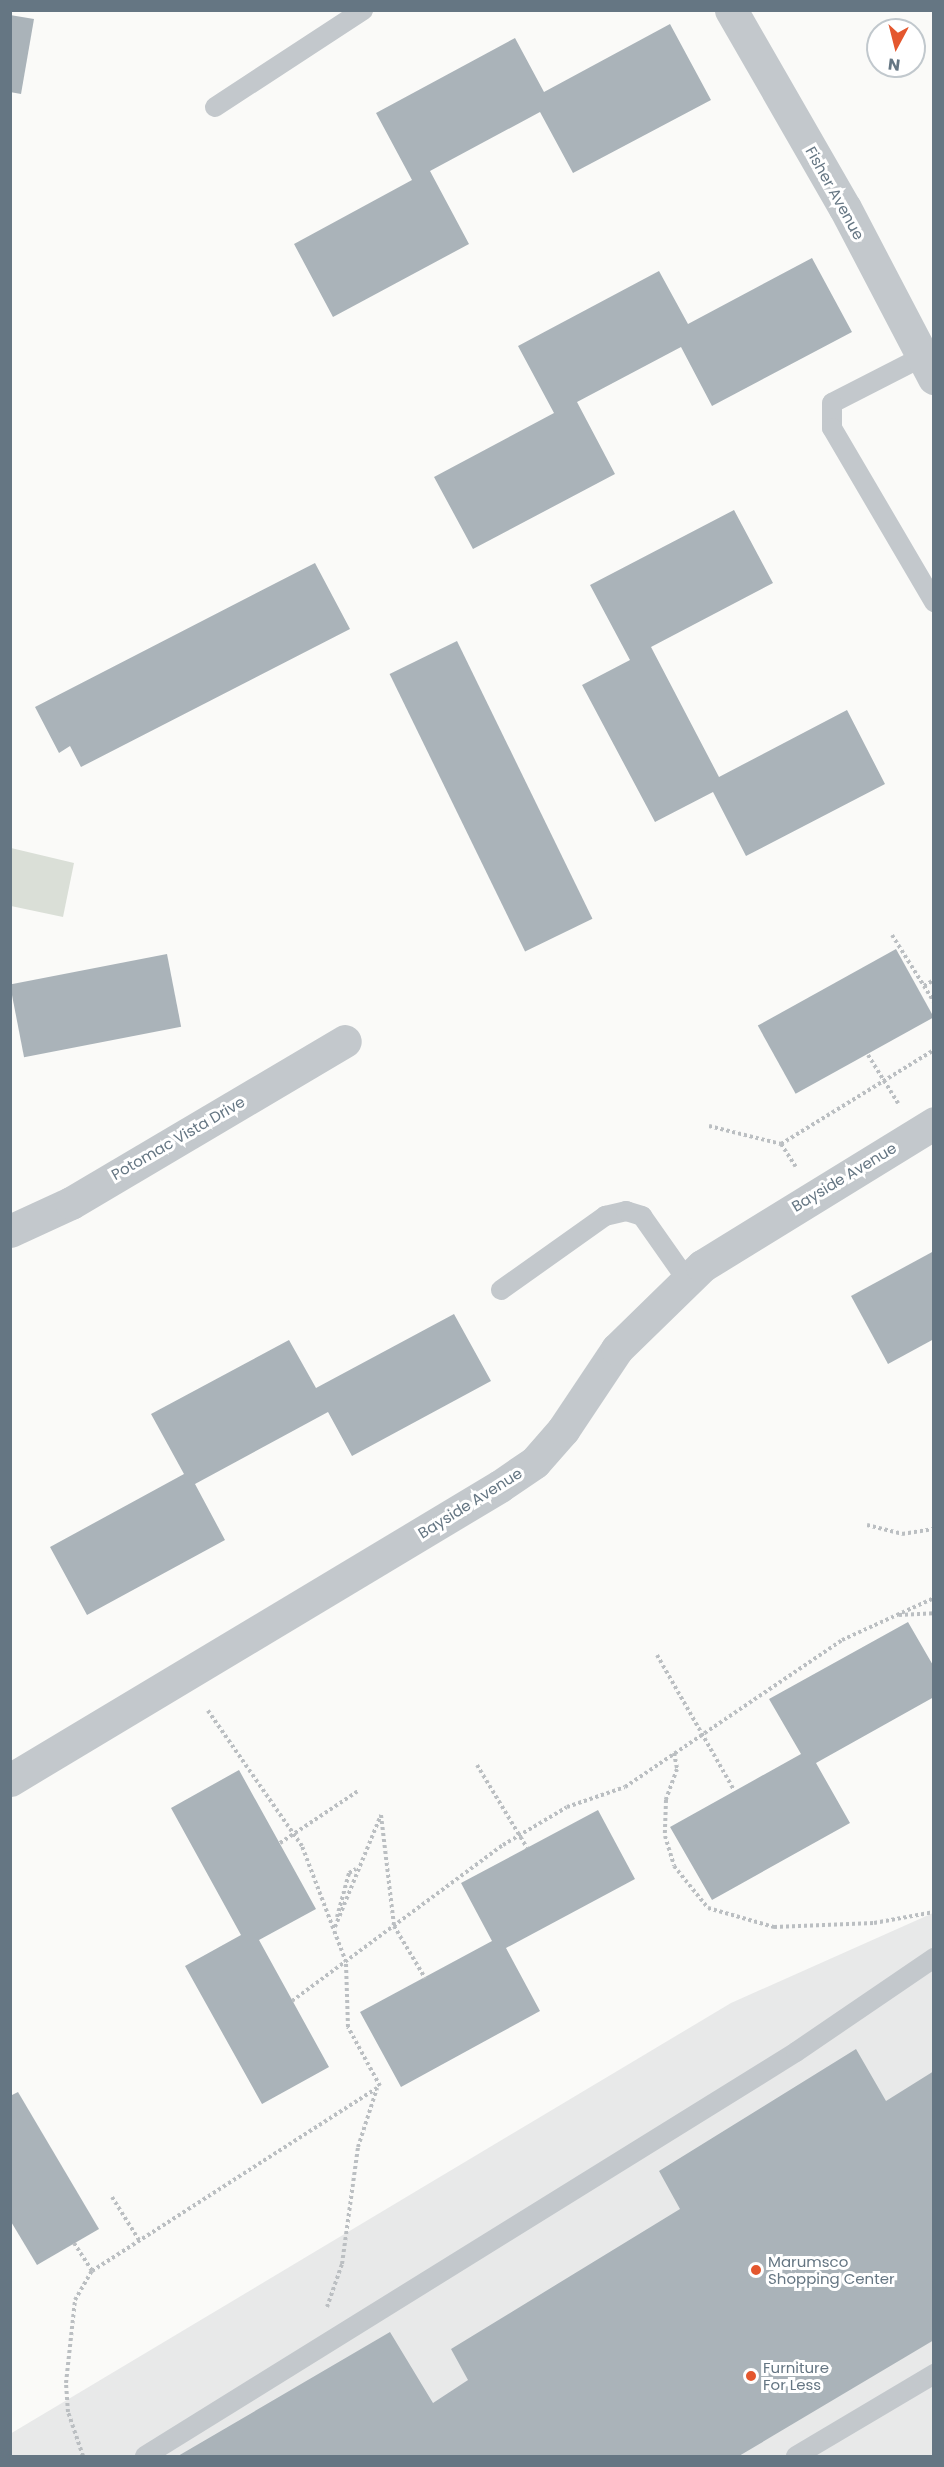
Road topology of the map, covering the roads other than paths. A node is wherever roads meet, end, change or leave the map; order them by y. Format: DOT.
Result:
graph roads {
  1 [pos="363,10"];
  2 [pos="731,10"];
  3 [pos="215,107"];
  4 [pos="928,368"];
  5 [pos="933,602"];
  6 [pos="345,1041"];
  7 [pos="925,1128"];
  8 [pos="10,1232"];
  9 [pos="687,1280"];
  10 [pos="501,1290"];
  11 [pos="10,1780"];
  12 [pos="933,1958"];
  13 [pos="933,2374"];
  14 [pos="145,2457"];
  15 [pos="796,2457"];
  1 -- 3 [label="lane"];
  2 -- 4 [label="street, Fisher Avenue"];
  4 -- 5 [label="lane"];
  6 -- 8 [label="street, Potomac Vista Drive"];
  7 -- 9 [label="street, Bayside Avenue"];
  9 -- 10 [label="lane"];
  9 -- 11 [label="street, Bayside Avenue"];
  12 -- 14 [label="lane"];
  13 -- 15 [label="lane"];
}
